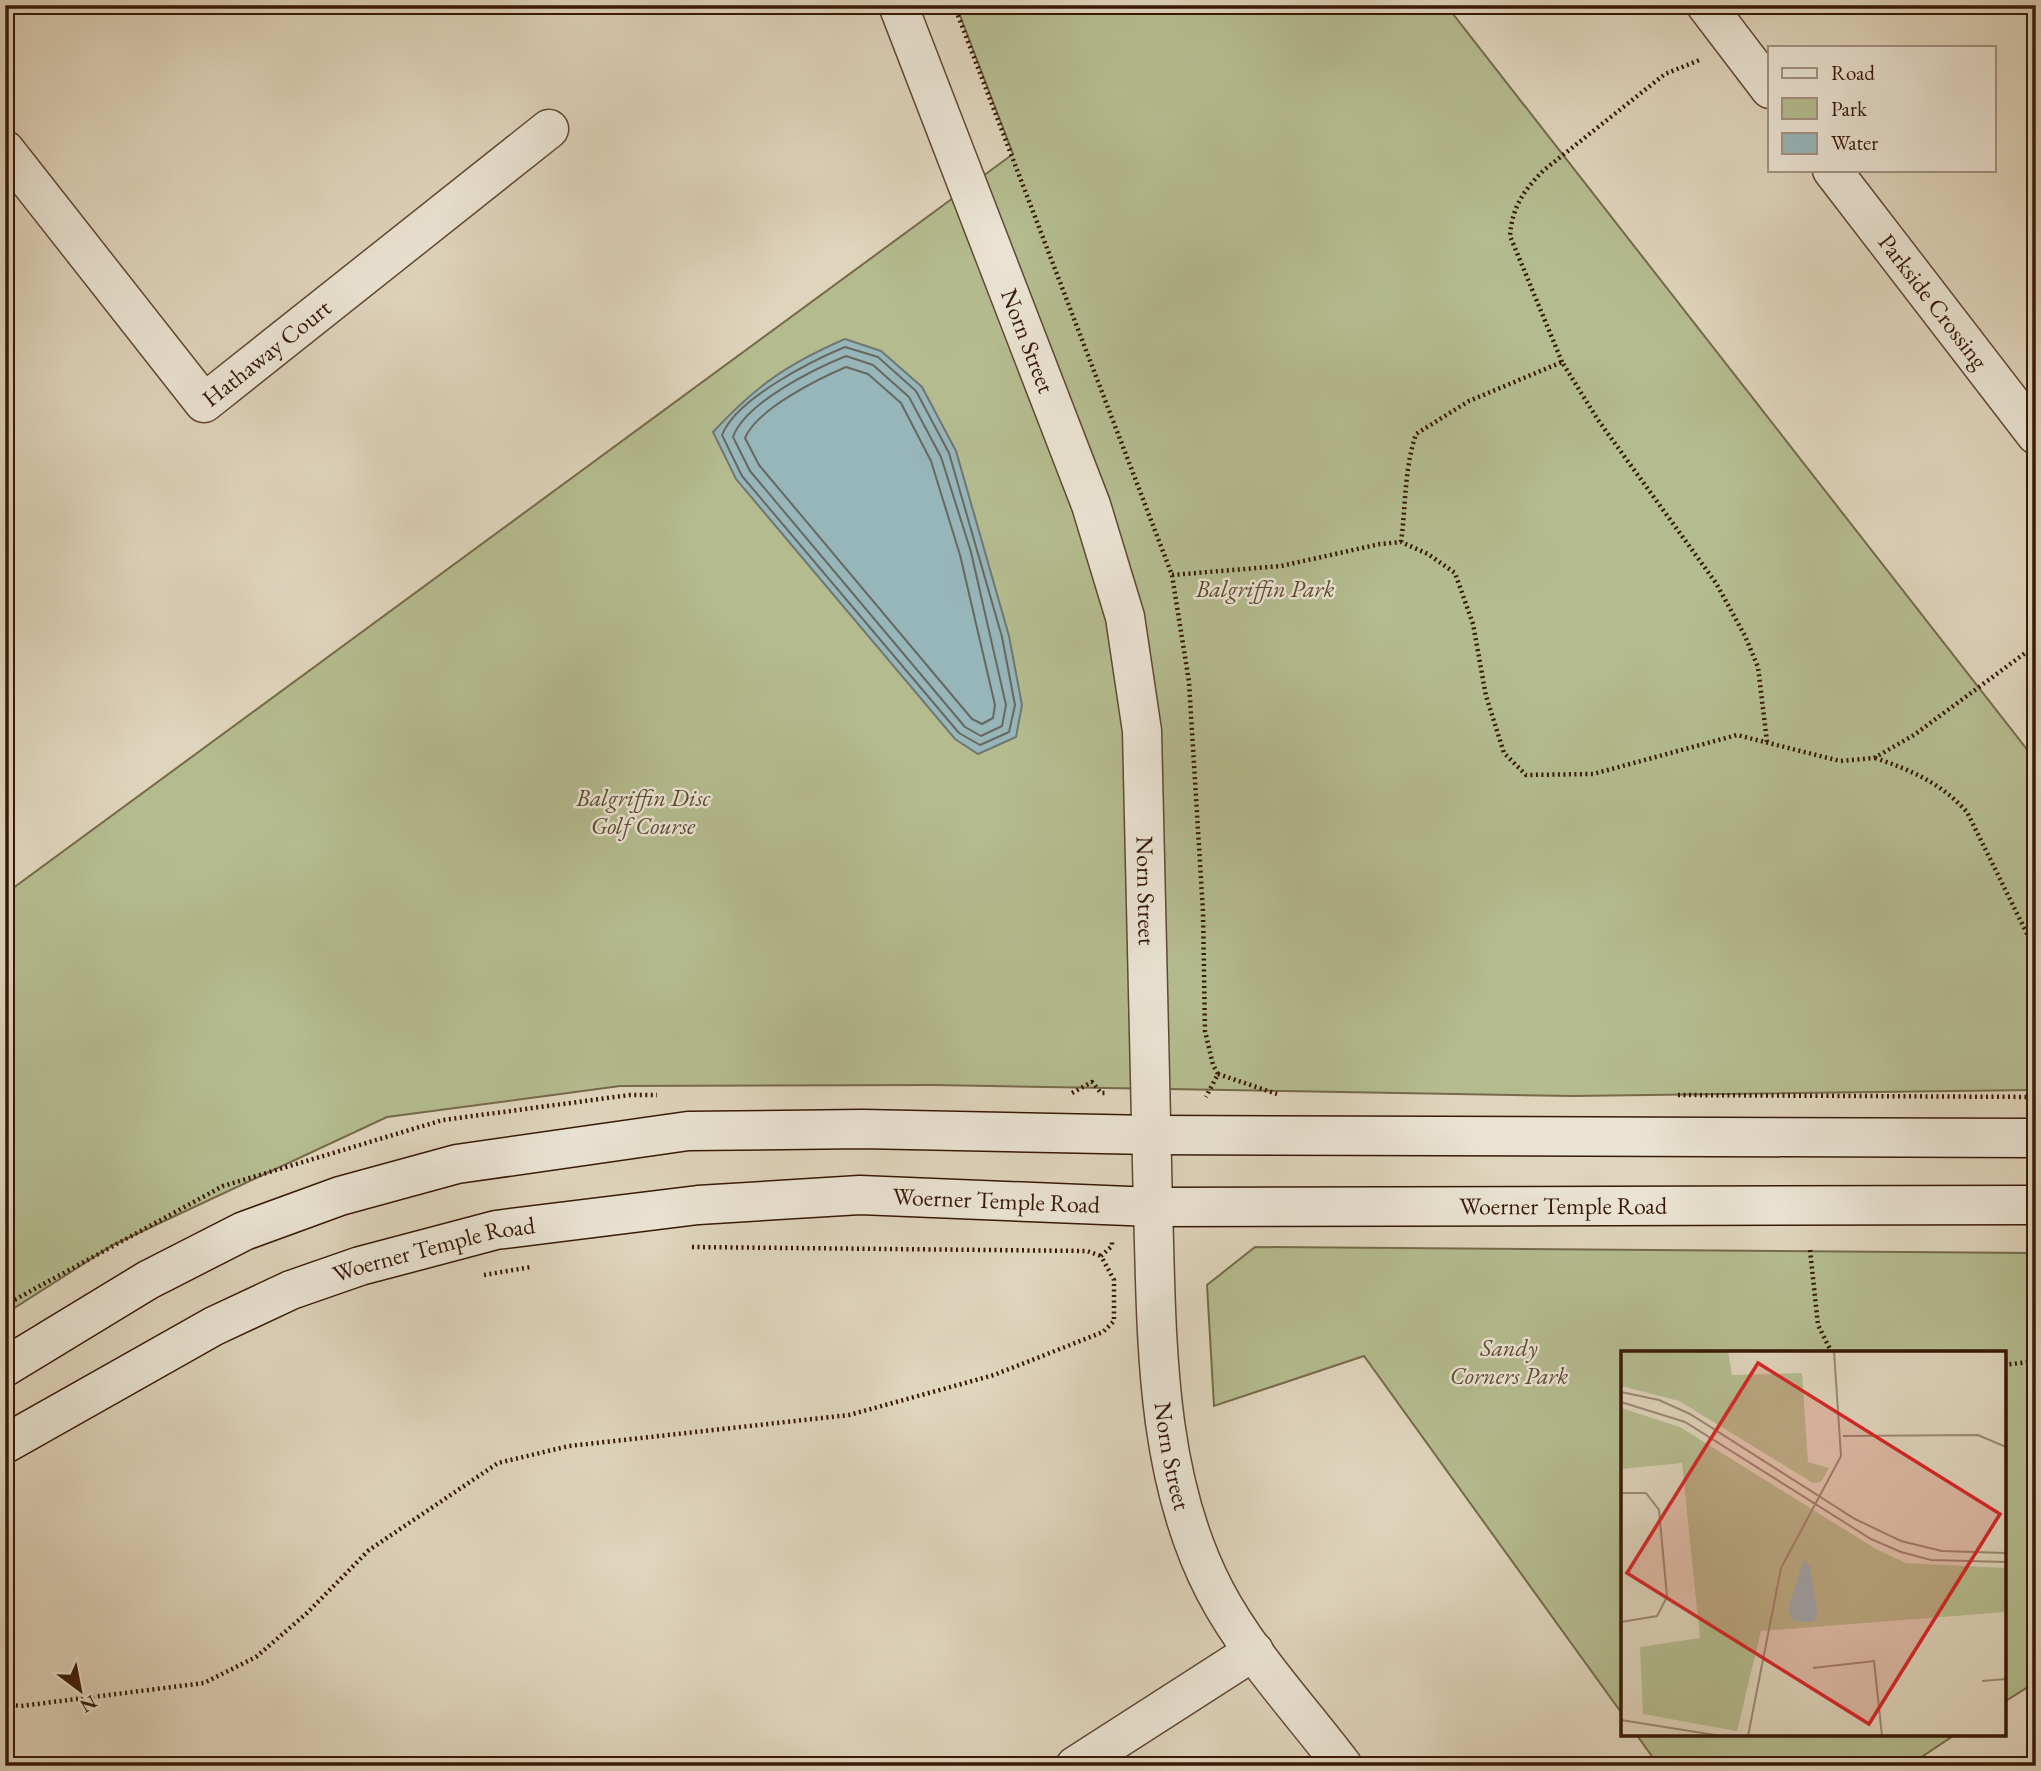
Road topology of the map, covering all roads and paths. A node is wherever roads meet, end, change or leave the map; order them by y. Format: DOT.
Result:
graph roads {
  1 [pos="898,5"];
  2 [pos="1706,5"];
  3 [pos="1737,46"];
  4 [pos="1768,86"];
  5 [pos="549,129"];
  6 [pos="5,150"];
  7 [pos="1834,172"];
  8 [pos="1562,362"];
  9 [pos="2036,435"];
  10 [pos="1401,542"];
  11 [pos="1172,575"];
  12 [pos="2036,645"];
  13 [pos="1767,742"];
  14 [pos="1874,758"];
  15 [pos="2036,952"];
  16 [pos="1218,1074"];
  17 [pos="1101,1093"];
  18 [pos="1288,1094"];
  19 [pos="1676,1096"];
  20 [pos="2036,1097"];
  21 [pos="1104,1133"];
  22 [pos="1151,1135"];
  23 [pos="2036,1138"];
  24 [pos="1110,1205"];
  25 [pos="2036,1205"];
  26 [pos="1153,1207"];
  27 [pos="686,1247"];
  28 [pos="1810,1250"];
  29 [pos="1101,1256"];
  30 [pos="541,1265"];
  31 [pos="474,1277"];
  32 [pos="1831,1351"];
  33 [pos="2036,1361"];
  34 [pos="2006,1365"];
  35 [pos="5,1367"];
  36 [pos="5,1444"];
  37 [pos="1254,1651"];
  38 [pos="5,1704"];
  39 [pos="1075,1766"];
  40 [pos="1343,1766"];
  1 -- 22 [label="main road, Norn Street"];
  2 -- 3 [label="main road"];
  3 -- 4 [label="main road"];
  3 -- 8 [label="path"];
  5 -- 6 [label="main road, Hathaway Court"];
  7 -- 9 [label="main road, Parkside Crossing"];
  8 -- 10 [label="path"];
  8 -- 13 [label="path"];
  10 -- 11 [label="path"];
  10 -- 13 [label="path"];
  12 -- 14 [label="path"];
  13 -- 14 [label="path"];
  14 -- 15 [label="path"];
  16 -- 18 [label="path"];
  17 -- 21 [label="path"];
  19 -- 20 [label="path"];
  21 -- 22 [label="main road"];
  21 -- 35 [label="main road"];
  22 -- 23 [label="main road"];
  22 -- 26 [label="main road, Norn Street"];
  24 -- 26 [label="main road, Woerner Temple Road"];
  24 -- 29 [label="path"];
  24 -- 36 [label="main road, Woerner Temple Road"];
  25 -- 26 [label="main road, Woerner Temple Road"];
  26 -- 37 [label="main road, Norn Street"];
  27 -- 29 [label="path"];
  28 -- 32 [label="path"];
  29 -- 38 [label="path"];
  30 -- 31 [label="path"];
  33 -- 34 [label="path"];
  37 -- 39 [label="main road"];
  37 -- 40 [label="main road, Norn Street"];
}
